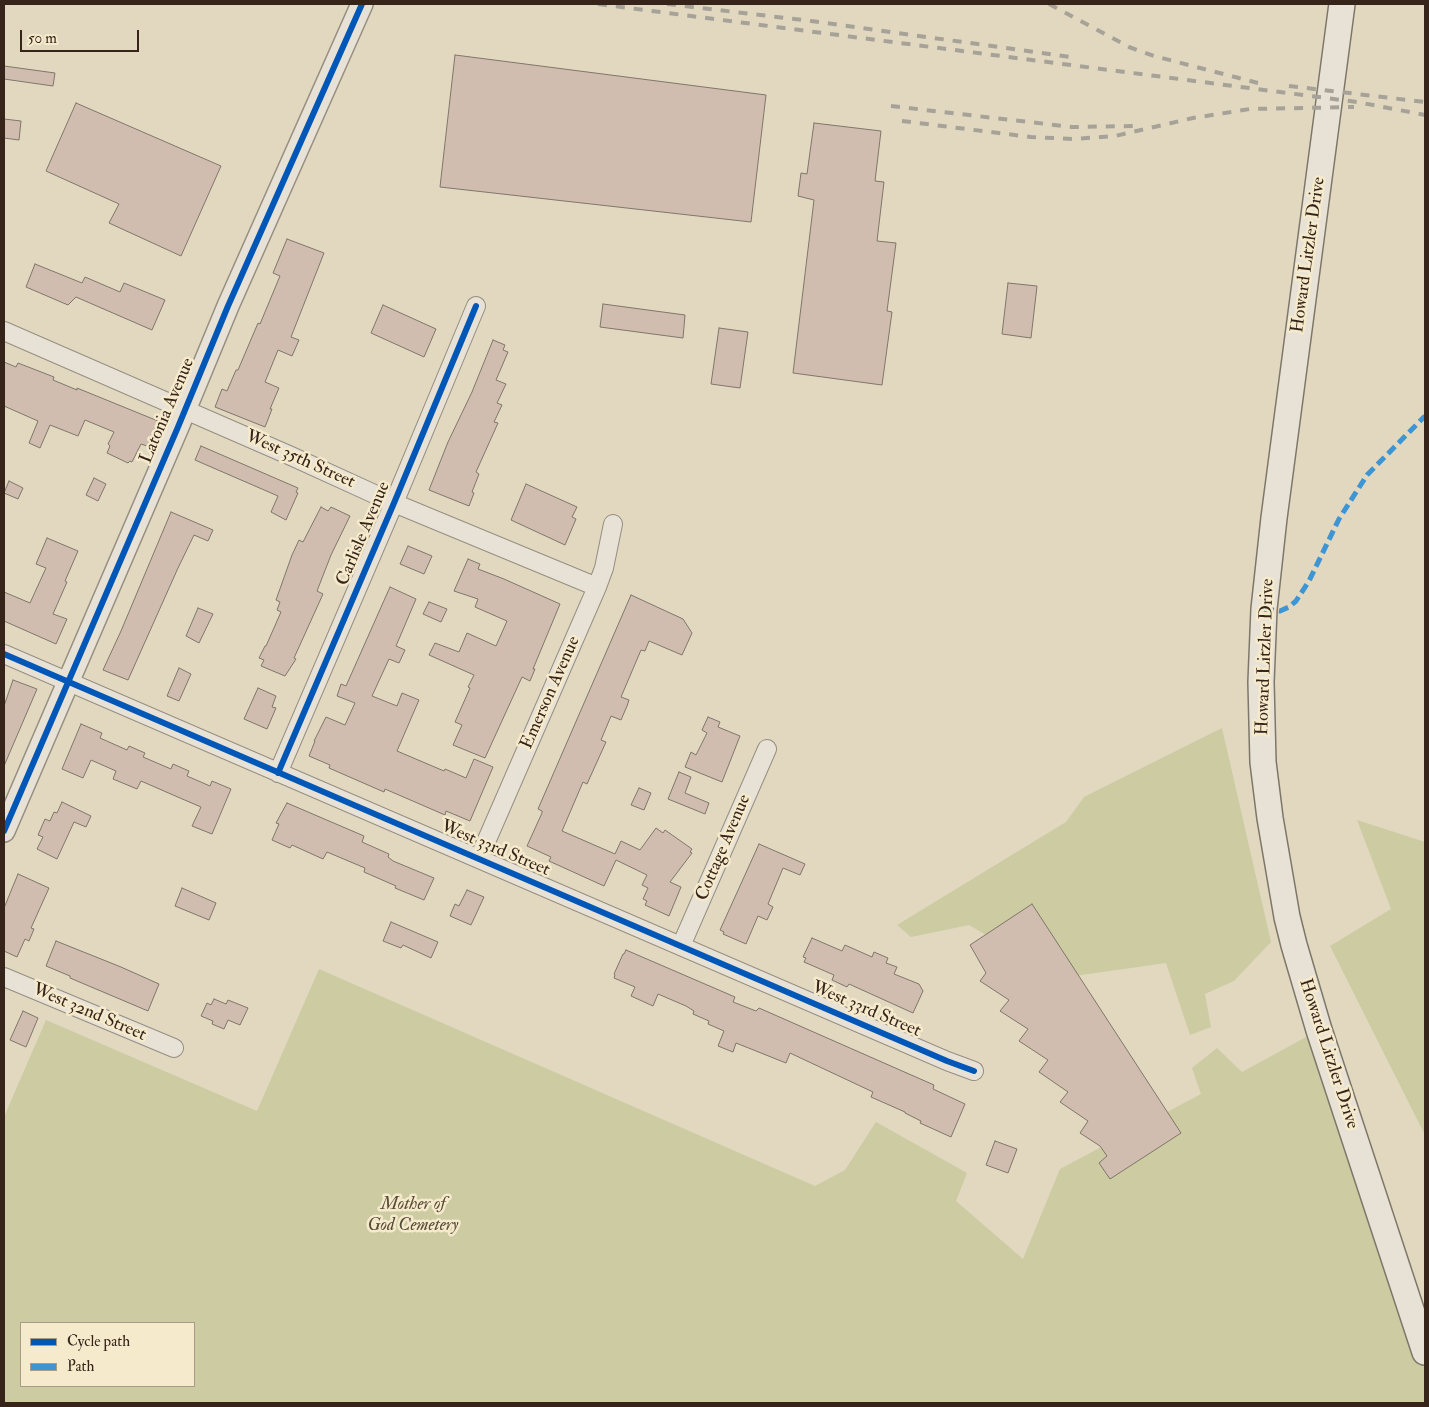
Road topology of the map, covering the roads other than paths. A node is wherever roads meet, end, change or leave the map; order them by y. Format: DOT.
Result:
graph roads {
  1 [pos="362,4"];
  2 [pos="1342,4"];
  3 [pos="476,306"];
  4 [pos="4,331"];
  5 [pos="185,410"];
  6 [pos="394,503"];
  7 [pos="613,524"];
  8 [pos="597,586"];
  9 [pos="4,654"];
  10 [pos="68,682"];
  11 [pos="767,749"];
  12 [pos="278,772"];
  13 [pos="4,831"];
  14 [pos="479,858"];
  15 [pos="681,946"];
  16 [pos="4,977"];
  17 [pos="174,1048"];
  18 [pos="974,1071"];
  19 [pos="1425,1352"];
  1 -- 5 [label="street, Latonia Avenue"];
  2 -- 19 [label="main road, Howard Litzler Drive"];
  3 -- 6 [label="street, Carlisle Avenue"];
  4 -- 5 [label="street, West 35th Street"];
  5 -- 6 [label="street, West 35th Street"];
  5 -- 10 [label="street, Latonia Avenue"];
  6 -- 8 [label="street, West 35th Street"];
  6 -- 12 [label="street, Carlisle Avenue"];
  7 -- 8 [label="street, Emerson Avenue"];
  8 -- 14 [label="street, Emerson Avenue"];
  9 -- 10 [label="street, West 33rd Street"];
  10 -- 12 [label="street, West 33rd Street"];
  10 -- 13 [label="street, Latonia Avenue"];
  11 -- 15 [label="street, Cottage Avenue"];
  12 -- 14 [label="street, West 33rd Street"];
  14 -- 15 [label="street, West 33rd Street"];
  15 -- 18 [label="street, West 33rd Street"];
  16 -- 17 [label="street, West 32nd Street"];
}
